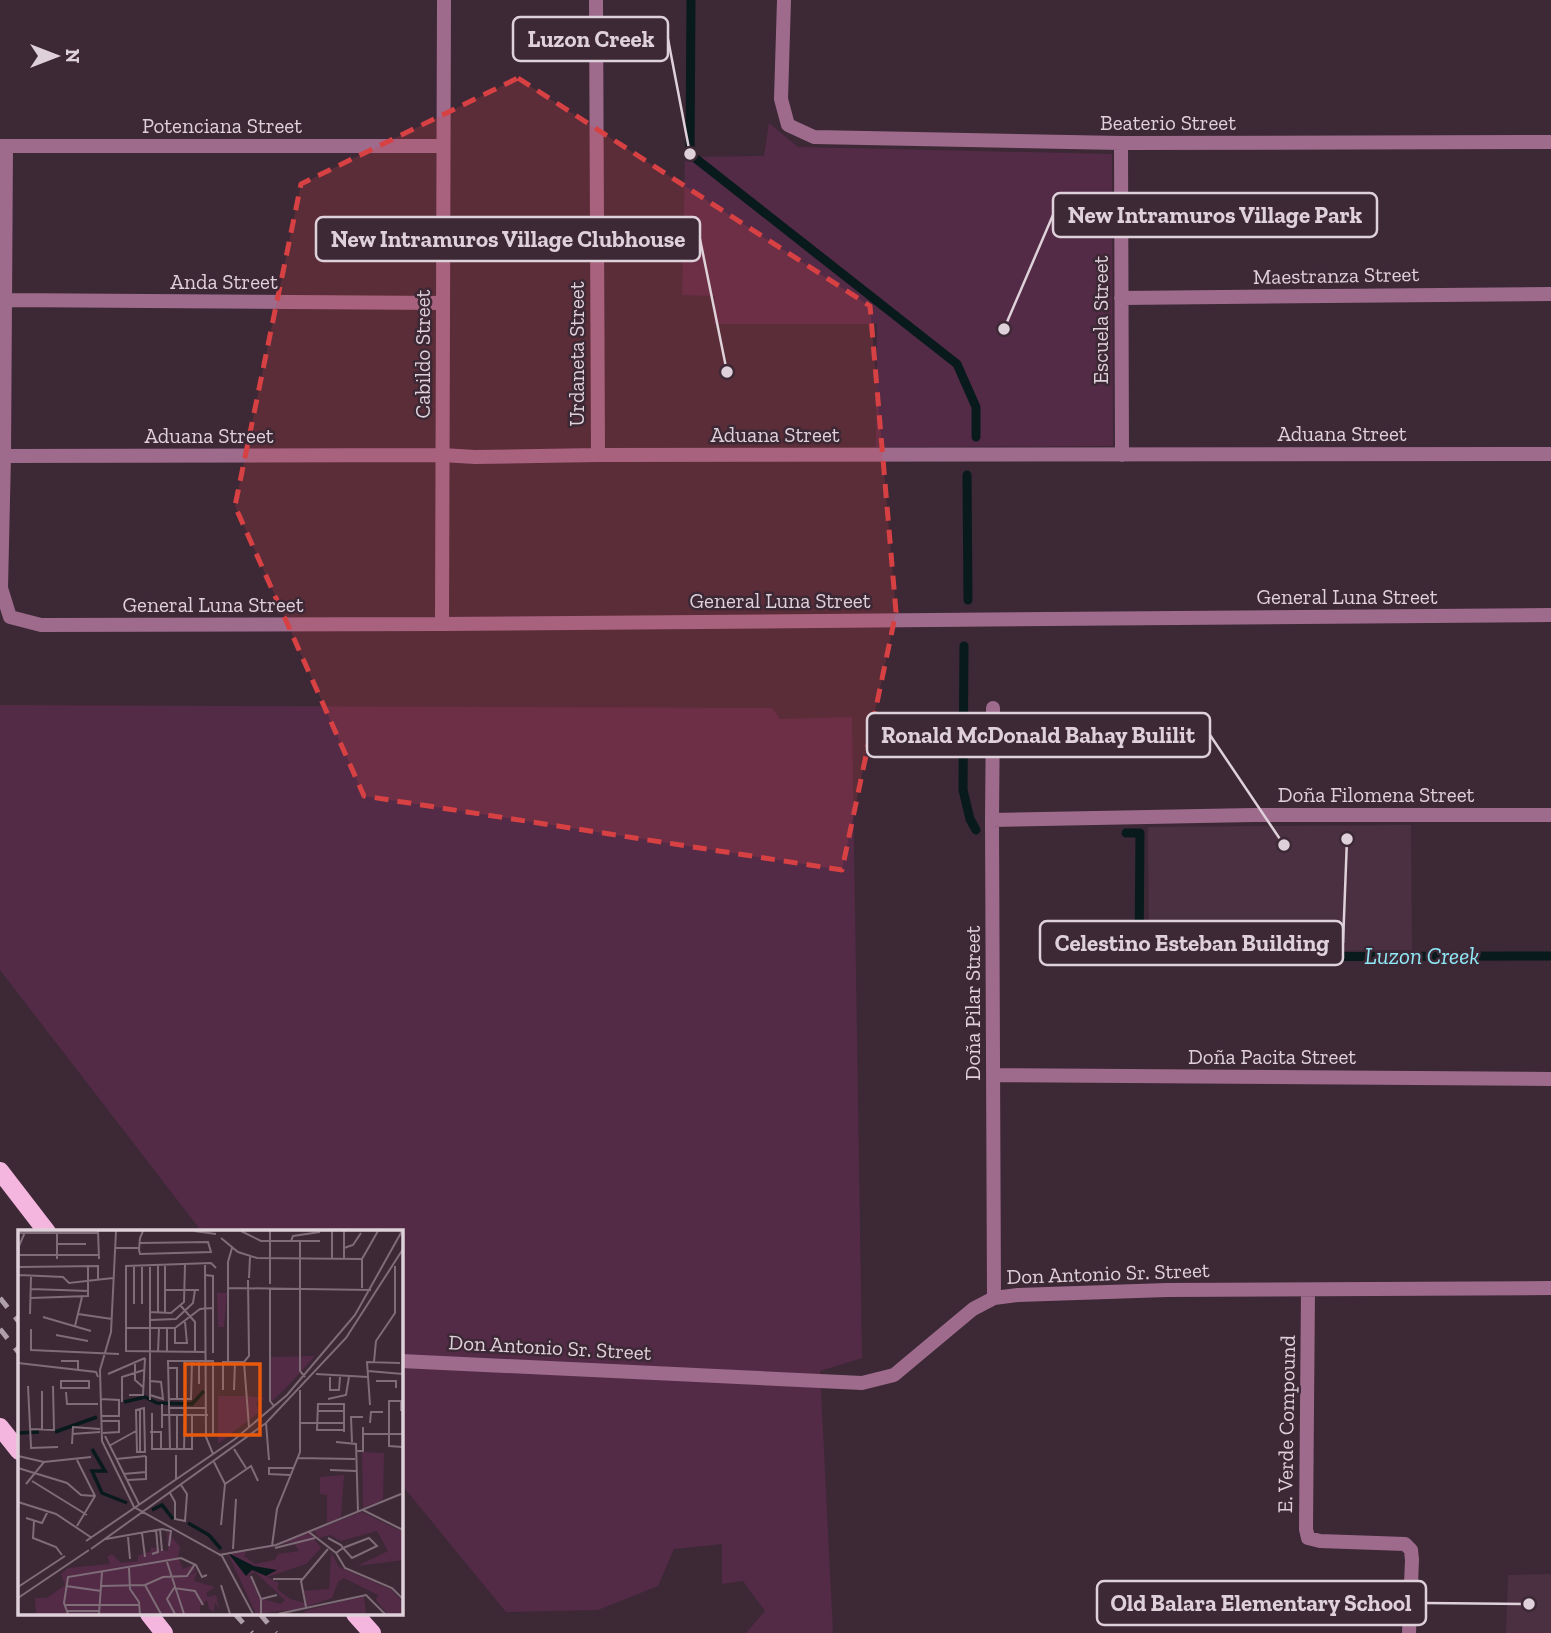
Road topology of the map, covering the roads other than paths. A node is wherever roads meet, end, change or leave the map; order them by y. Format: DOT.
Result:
graph roads {
  1 [pos="444,0"];
  2 [pos="597,0"];
  3 [pos="784,0"];
  4 [pos="1551,142"];
  5 [pos="1121,143"];
  6 [pos="3,146"];
  7 [pos="443,146"];
  8 [pos="1551,294"];
  9 [pos="1121,298"];
  10 [pos="5,300"];
  11 [pos="443,303"];
  12 [pos="1551,454"];
  13 [pos="598,455"];
  14 [pos="1122,455"];
  15 [pos="2,456"];
  16 [pos="443,456"];
  17 [pos="1551,615"];
  18 [pos="442,624"];
  19 [pos="993,708"];
  20 [pos="1551,815"];
  21 [pos="992,820"];
  22 [pos="993,1075"];
  23 [pos="1551,1079"];
  24 [pos="0,1171"];
  25 [pos="45,1230"];
  26 [pos="1551,1288"];
  27 [pos="1308,1290"];
  28 [pos="994,1298"];
  29 [pos="402,1361"];
  30 [pos="0,1427"];
  31 [pos="18,1450"];
  32 [pos="151,1616"];
  33 [pos="357,1616"];
  34 [pos="164,1633"];
  35 [pos="372,1633"];
  36 [pos="1409,1633"];
  1 -- 7 [label="street, Cabildo Street"];
  2 -- 13 [label="street, Urdaneta Street"];
  3 -- 5 [label="street, Beaterio Street"];
  4 -- 5 [label="street, Beaterio Street"];
  5 -- 9 [label="street, Escuela Street"];
  6 -- 7 [label="street, Potenciana Street"];
  6 -- 10 [label="street"];
  7 -- 11 [label="street, Cabildo Street"];
  8 -- 9 [label="street, Maestranza Street"];
  9 -- 14 [label="street, Escuela Street"];
  10 -- 11 [label="street, Anda Street"];
  10 -- 15 [label="street"];
  11 -- 16 [label="street, Cabildo Street"];
  12 -- 14 [label="street, Aduana Street"];
  13 -- 14 [label="street, Aduana Street"];
  13 -- 16 [label="street, Aduana Street"];
  15 -- 16 [label="street, Aduana Street"];
  15 -- 18 [label="street, General Luna Street"];
  16 -- 18 [label="street, Cabildo Street"];
  17 -- 18 [label="street, General Luna Street"];
  19 -- 21 [label="street, Doña Pilar Street"];
  20 -- 21 [label="street, Doña Filomena Street"];
  21 -- 22 [label="street, Doña Pilar Street"];
  22 -- 23 [label="street, Doña Pacita Street"];
  22 -- 28 [label="street, Doña Pilar Street"];
  24 -- 25 [label="main road"];
  26 -- 27 [label="street, Don Antonio Sr. Street"];
  27 -- 28 [label="street, Don Antonio Sr. Street"];
  27 -- 36 [label="street, E. Verde Compound"];
  28 -- 29 [label="street, Don Antonio Sr. Street"];
  30 -- 31 [label="main road"];
  32 -- 34 [label="main road"];
  33 -- 35 [label="main road"];
}
